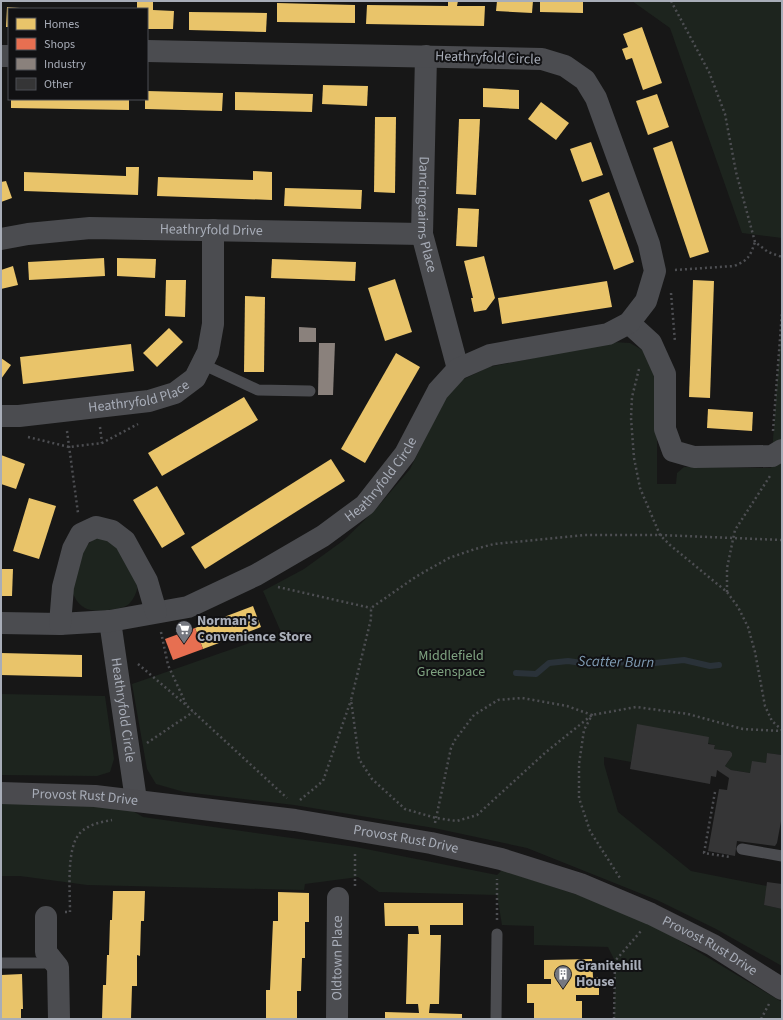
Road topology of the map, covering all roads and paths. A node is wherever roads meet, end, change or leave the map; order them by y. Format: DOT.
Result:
graph roads {
  1 [pos="671,1"];
  2 [pos="148,51"];
  3 [pos="426,56"];
  4 [pos="213,230"];
  5 [pos="422,234"];
  6 [pos="1,239"];
  7 [pos="756,242"];
  8 [pos="782,257"];
  9 [pos="662,271"];
  10 [pos="782,312"];
  11 [pos="629,323"];
  12 [pos="651,343"];
  13 [pos="675,348"];
  14 [pos="202,364"];
  15 [pos="458,369"];
  16 [pos="310,391"];
  17 [pos="65,411"];
  18 [pos="1,416"];
  19 [pos="143,422"];
  20 [pos="25,436"];
  21 [pos="69,447"];
  22 [pos="777,453"];
  23 [pos="81,534"];
  24 [pos="660,535"];
  25 [pos="733,539"];
  26 [pos="782,540"];
  27 [pos="256,575"];
  28 [pos="727,592"];
  29 [pos="371,608"];
  30 [pos="156,612"];
  31 [pos="110,621"];
  32 [pos="1,623"];
  33 [pos="60,624"];
  34 [pos="114,657"];
  35 [pos="351,700"];
  36 [pos="186,705"];
  37 [pos="193,712"];
  38 [pos="592,715"];
  39 [pos="782,730"];
  40 [pos="128,749"];
  41 [pos="1,793"];
  42 [pos="136,800"];
  43 [pos="294,812"];
  44 [pos="436,818"];
  45 [pos="114,819"];
  46 [pos="431,844"];
  47 [pos="742,849"];
  48 [pos="782,856"];
  49 [pos="501,859"];
  50 [pos="355,868"];
  51 [pos="355,877"];
  52 [pos="622,880"];
  53 [pos="338,898"];
  54 [pos="651,914"];
  55 [pos="46,917"];
  56 [pos="497,920"];
  57 [pos="497,934"];
  58 [pos="1,963"];
  59 [pos="55,963"];
  60 [pos="782,989"];
  61 [pos="59,1019"];
  62 [pos="337,1019"];
  63 [pos="496,1019"];
  64 [pos="614,1019"];
  1 -- 7 [label="path"];
  2 -- 3 [label="street, Heathryfold Circle"];
  3 -- 5 [label="street, Dancingcairns Place"];
  3 -- 9 [label="street, Heathryfold Circle"];
  4 -- 5 [label="street, Heathryfold Drive"];
  4 -- 6 [label="street, Heathryfold Drive"];
  4 -- 14 [label="street, Heathryfold Place"];
  5 -- 15 [label="street, Dancingcairns Place"];
  7 -- 8 [label="path"];
  7 -- 9 [label="path"];
  9 -- 11 [label="street, Heathryfold Circle"];
  9 -- 13 [label="path"];
  10 -- 22 [label="path"];
  11 -- 12 [label="street"];
  11 -- 15 [label="street, Heathryfold Circle"];
  12 -- 22 [label="street"];
  12 -- 24 [label="path"];
  14 -- 16 [label="lane"];
  14 -- 17 [label="street, Heathryfold Place"];
  15 -- 27 [label="street, Heathryfold Circle"];
  17 -- 18 [label="street, Heathryfold Place"];
  17 -- 21 [label="path"];
  19 -- 21 [label="path"];
  20 -- 21 [label="path"];
  21 -- 23 [label="path"];
  22 -- 25 [label="path"];
  23 -- 30 [label="street"];
  23 -- 33 [label="street"];
  24 -- 25 [label="path"];
  24 -- 28 [label="path"];
  24 -- 29 [label="path"];
  25 -- 26 [label="path"];
  25 -- 28 [label="path"];
  27 -- 29 [label="path"];
  27 -- 30 [label="street, Heathryfold Circle"];
  28 -- 39 [label="path"];
  29 -- 35 [label="path"];
  30 -- 31 [label="street, Heathryfold Circle"];
  30 -- 36 [label="path"];
  31 -- 33 [label="street, Heathryfold Circle"];
  31 -- 34 [label="street, Heathryfold Circle"];
  32 -- 33 [label="street, Heathryfold Circle"];
  34 -- 36 [label="path"];
  34 -- 40 [label="street, Heathryfold Circle"];
  35 -- 43 [label="path"];
  35 -- 44 [label="path"];
  36 -- 37 [label="path"];
  37 -- 40 [label="path"];
  37 -- 43 [label="path"];
  38 -- 39 [label="path"];
  38 -- 44 [label="path"];
  38 -- 44 [label="path"];
  38 -- 52 [label="path"];
  40 -- 42 [label="street, Heathryfold Circle"];
  41 -- 42 [label="street, Provost Rust Drive"];
  42 -- 43 [label="street, Provost Rust Drive"];
  43 -- 46 [label="street, Provost Rust Drive"];
  44 -- 46 [label="path"];
  45 -- 55 [label="path"];
  46 -- 49 [label="street, Provost Rust Drive"];
  47 -- 48 [label="lane"];
  49 -- 54 [label="street, Provost Rust Drive"];
  49 -- 56 [label="path"];
  50 -- 51 [label="path"];
  53 -- 62 [label="street, Oldtown Place"];
  54 -- 60 [label="street, Provost Rust Drive"];
  54 -- 64 [label="path"];
  55 -- 59 [label="street"];
  57 -- 63 [label="lane"];
  58 -- 59 [label="lane"];
  59 -- 61 [label="street"];
}
